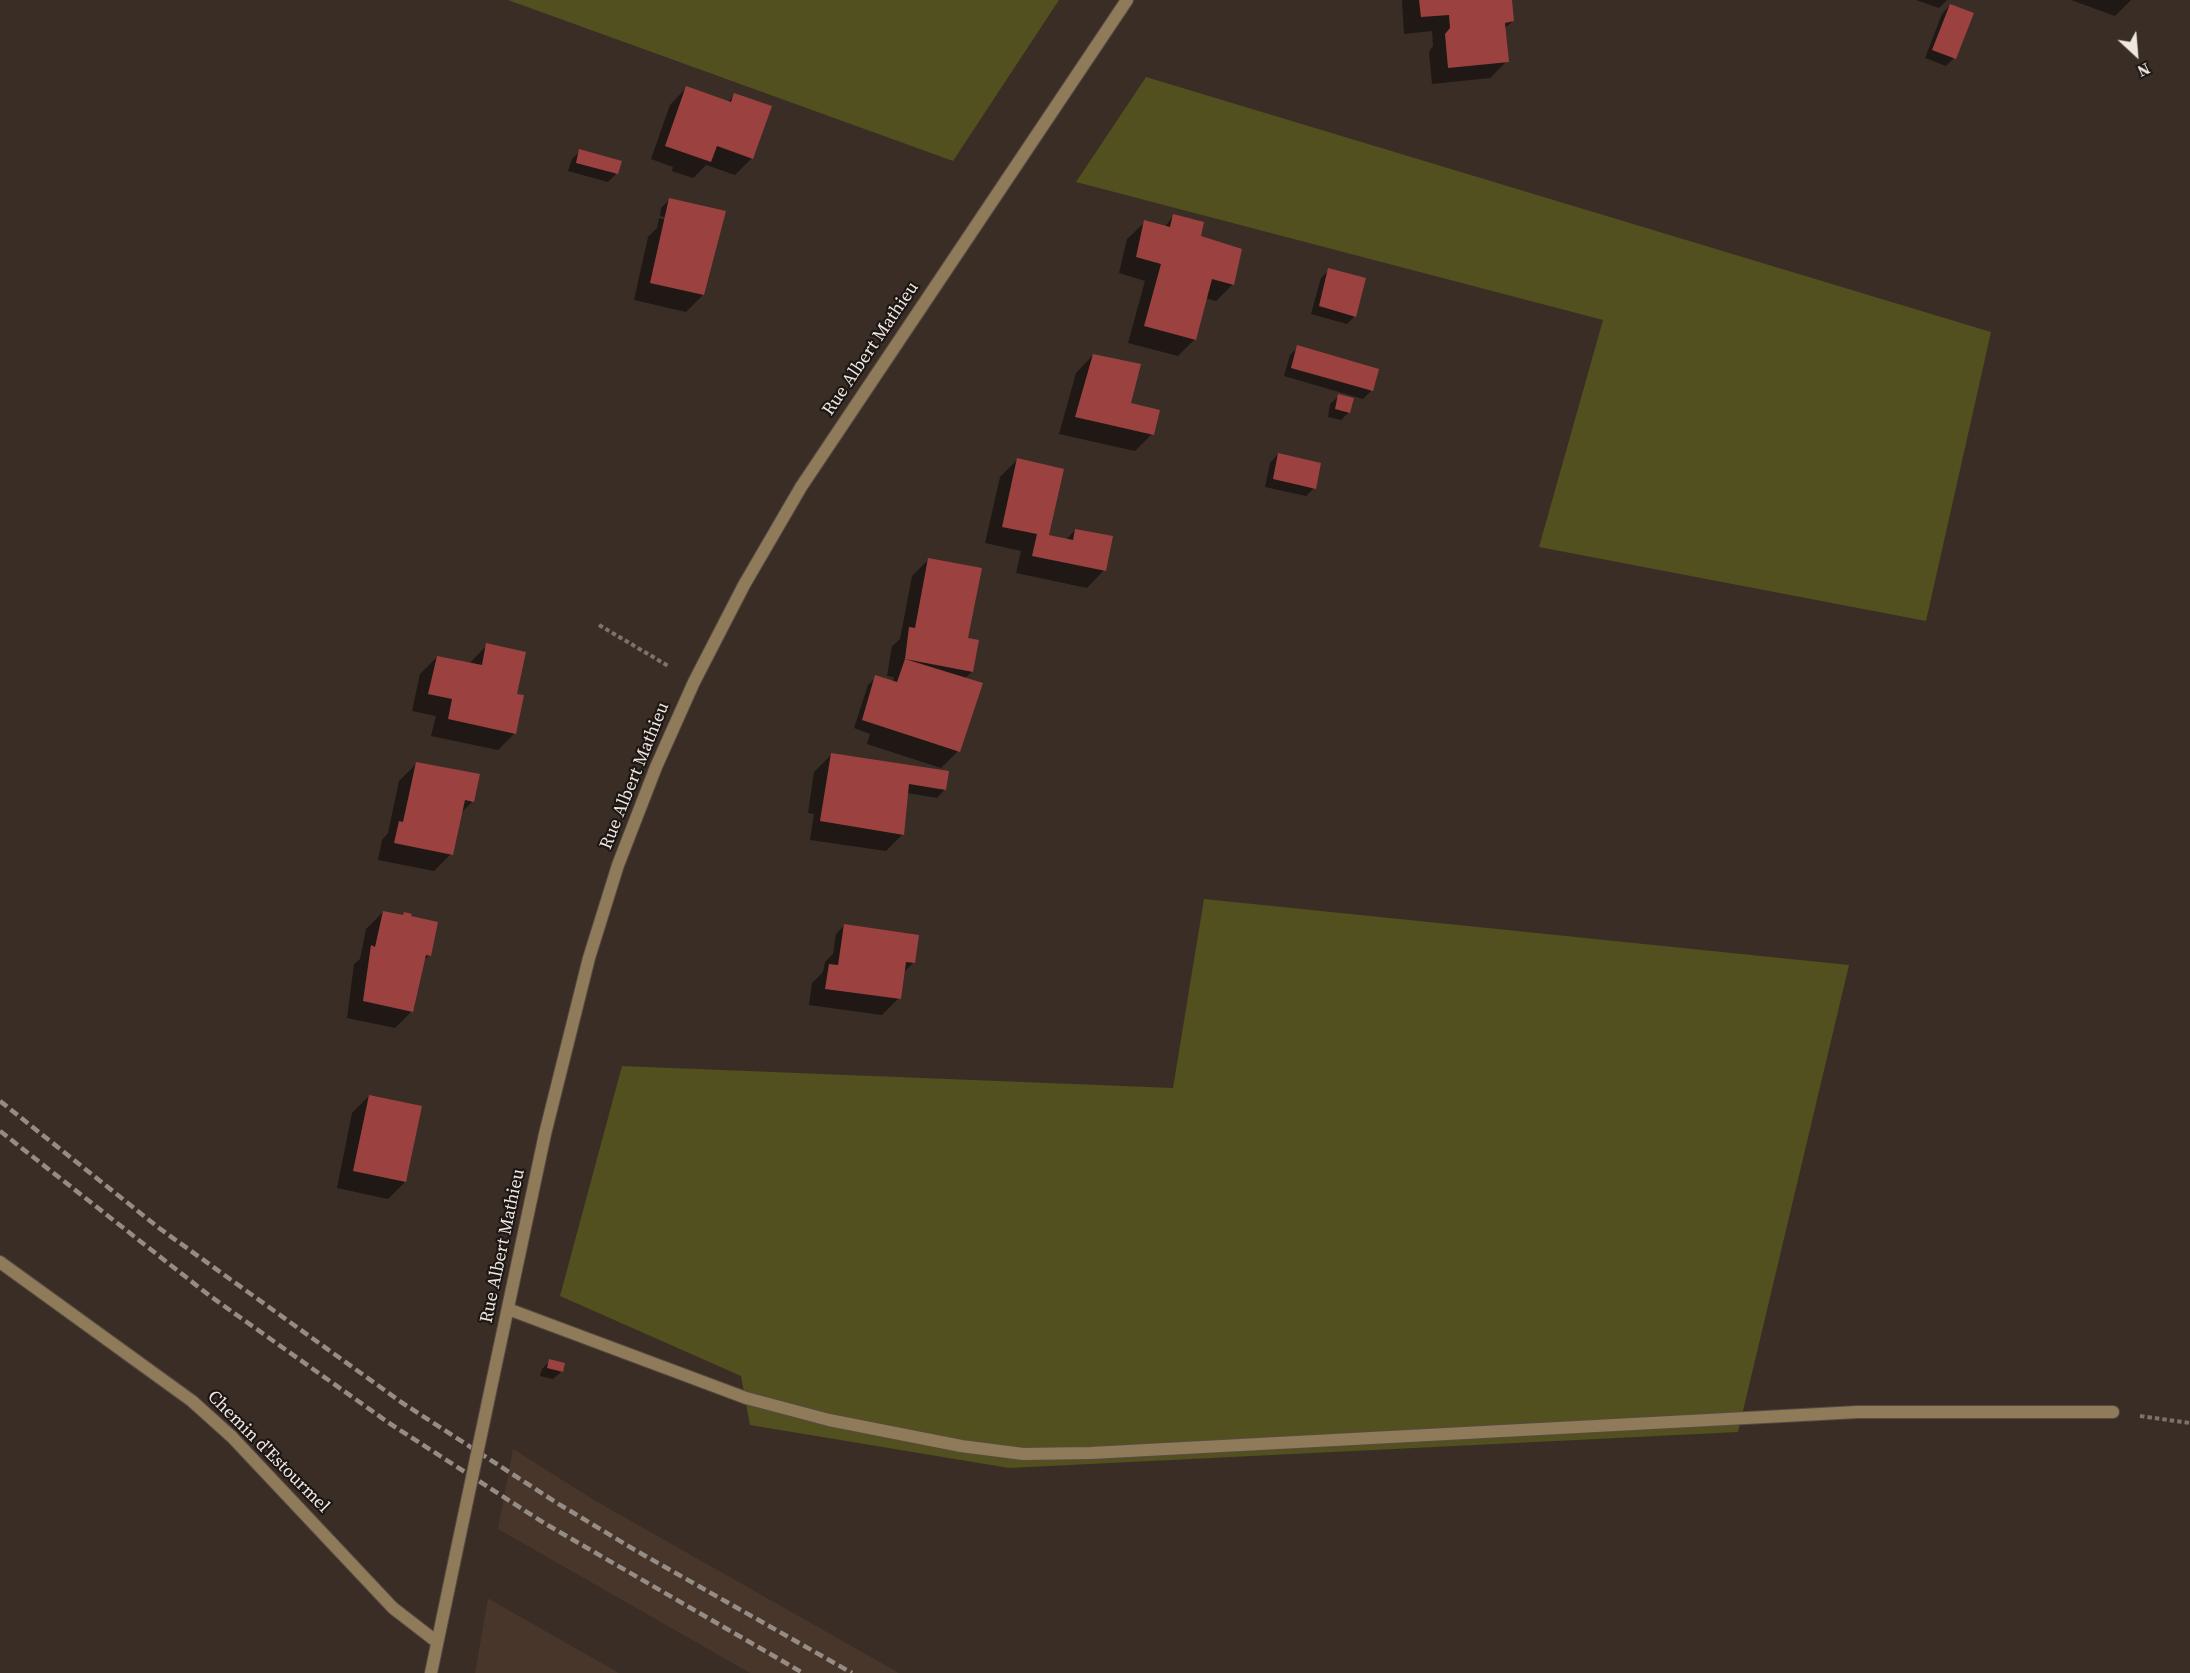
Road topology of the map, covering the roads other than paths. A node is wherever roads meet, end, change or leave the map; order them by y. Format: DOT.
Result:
graph roads {
  1 [pos="1127,0"];
  2 [pos="0,1262"];
  3 [pos="508,1310"];
  4 [pos="2113,1412"];
  5 [pos="438,1642"];
  6 [pos="431,1673"];
  1 -- 3 [label="street, Rue Albert Mathieu"];
  2 -- 5 [label="street, Chemin d'Estourmel"];
  3 -- 4 [label="street"];
  3 -- 5 [label="street, Rue Albert Mathieu, bridge"];
  5 -- 6 [label="street, Rue Albert Mathieu"];
}
